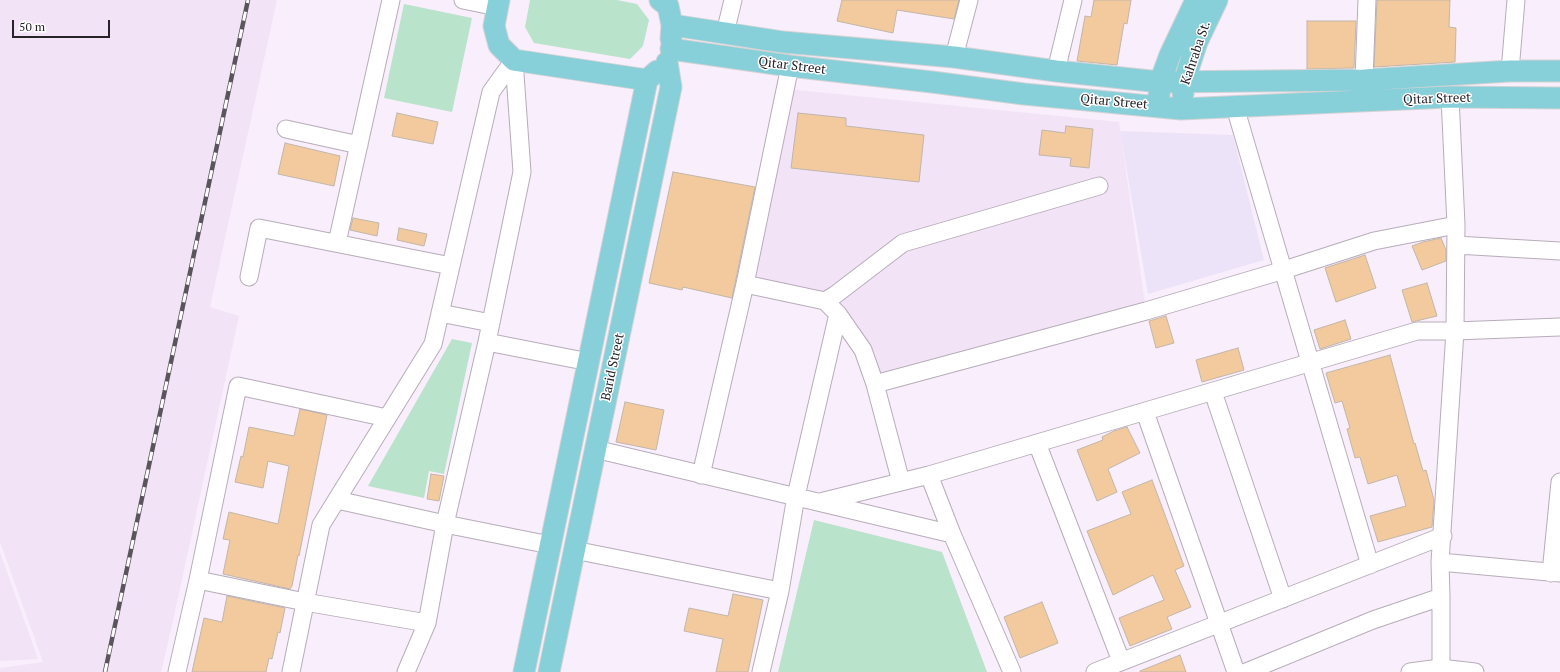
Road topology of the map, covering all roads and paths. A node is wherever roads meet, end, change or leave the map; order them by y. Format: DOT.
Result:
graph roads {
  1 [pos="392,0"];
  2 [pos="462,0"];
  3 [pos="660,0"];
  4 [pos="732,0"];
  5 [pos="969,0"];
  6 [pos="1073,0"];
  7 [pos="1217,0"];
  8 [pos="1367,0"];
  9 [pos="1516,0"];
  10 [pos="500,2"];
  11 [pos="1195,2"];
  12 [pos="672,25"];
  13 [pos="725,33"];
  14 [pos="669,55"];
  15 [pos="943,57"];
  16 [pos="514,60"];
  17 [pos="790,66"];
  18 [pos="1025,67"];
  19 [pos="1056,71"];
  20 [pos="1510,71"];
  21 [pos="1560,71"];
  22 [pos="647,80"];
  23 [pos="1364,80"];
  24 [pos="932,82"];
  25 [pos="1160,82"];
  26 [pos="1184,82"];
  27 [pos="1024,94"];
  28 [pos="1450,97"];
  29 [pos="1560,98"];
  30 [pos="1157,106"];
  31 [pos="1235,107"];
  32 [pos="1182,109"];
  33 [pos="286,129"];
  34 [pos="359,146"];
  35 [pos="1099,186"];
  36 [pos="1456,225"];
  37 [pos="337,243"];
  38 [pos="1456,245"];
  39 [pos="1560,251"];
  40 [pos="451,266"];
  41 [pos="1284,270"];
  42 [pos="249,277"];
  43 [pos="745,284"];
  44 [pos="825,301"];
  45 [pos="440,313"];
  46 [pos="838,314"];
  47 [pos="491,323"];
  48 [pos="1560,327"];
  49 [pos="1455,331"];
  50 [pos="487,342"];
  51 [pos="589,362"];
  52 [pos="1312,363"];
  53 [pos="875,384"];
  54 [pos="1213,392"];
  55 [pos="1145,412"];
  56 [pos="387,418"];
  57 [pos="1037,443"];
  58 [pos="595,450"];
  59 [pos="701,475"];
  60 [pos="929,475"];
  61 [pos="901,482"];
  62 [pos="1560,482"];
  63 [pos="796,496"];
  64 [pos="337,500"];
  65 [pos="820,502"];
  66 [pos="445,524"];
  67 [pos="952,534"];
  68 [pos="1443,536"];
  69 [pos="550,545"];
  70 [pos="574,550"];
  71 [pos="1440,562"];
  72 [pos="1370,565"];
  73 [pos="1556,573"];
  74 [pos="198,580"];
  75 [pos="780,591"];
  76 [pos="1442,597"];
  77 [pos="1283,599"];
  78 [pos="305,602"];
  79 [pos="427,623"];
  80 [pos="1219,623"];
  81 [pos="1121,661"];
  82 [pos="1440,670"];
  83 [pos="177,672"];
  84 [pos="291,672"];
  85 [pos="406,672"];
  86 [pos="524,672"];
  87 [pos="549,672"];
  88 [pos="761,672"];
  89 [pos="1012,672"];
  90 [pos="1095,672"];
  91 [pos="1236,672"];
  92 [pos="1246,672"];
  93 [pos="1410,672"];
  94 [pos="1475,672"];
  1 -- 34 [label="street"];
  2 -- 10 [label="street"];
  3 -- 12 [label="main road, Barid Street"];
  4 -- 13 [label="street"];
  5 -- 15 [label="street"];
  6 -- 19 [label="street"];
  7 -- 26 [label="main road, Kahraba St."];
  8 -- 23 [label="street"];
  9 -- 20 [label="street"];
  10 -- 16 [label="main road"];
  11 -- 25 [label="main road, Kahraba St."];
  12 -- 13 [label="main road, Qitar Street"];
  12 -- 14 [label="main road, Barid Street"];
  13 -- 15 [label="main road, Qitar Street"];
  14 -- 17 [label="main road, Qitar Street"];
  14 -- 22 [label="main road"];
  14 -- 58 [label="main road, Barid Street"];
  15 -- 18 [label="main road, Qitar Street"];
  15 -- 24 [label="main road"];
  16 -- 22 [label="main road"];
  16 -- 40 [label="street"];
  16 -- 47 [label="street"];
  17 -- 24 [label="main road, Qitar Street"];
  17 -- 43 [label="street"];
  18 -- 19 [label="main road, Qitar Street"];
  18 -- 27 [label="main road"];
  19 -- 25 [label="main road, Qitar Street"];
  20 -- 21 [label="main road, Qitar Street"];
  20 -- 23 [label="main road, Qitar Street"];
  22 -- 51 [label="main road, Barid Street"];
  23 -- 26 [label="main road, Qitar Street"];
  24 -- 27 [label="main road, Qitar Street"];
  25 -- 26 [label="main road, Qitar Street"];
  25 -- 30 [label="main road, Kahraba St."];
  26 -- 32 [label="main road, Kahraba St."];
  27 -- 30 [label="main road, Qitar Street"];
  28 -- 29 [label="main road, Qitar Street"];
  28 -- 31 [label="main road, Qitar Street"];
  28 -- 36 [label="street"];
  30 -- 32 [label="main road, Qitar Street"];
  31 -- 32 [label="main road, Qitar Street"];
  31 -- 41 [label="street"];
  33 -- 34 [label="street"];
  34 -- 37 [label="street"];
  35 -- 44 [label="street"];
  36 -- 38 [label="street"];
  36 -- 41 [label="street"];
  37 -- 40 [label="street"];
  37 -- 42 [label="street"];
  38 -- 39 [label="street"];
  38 -- 49 [label="street"];
  40 -- 45 [label="street"];
  41 -- 52 [label="street"];
  41 -- 53 [label="street"];
  43 -- 44 [label="street"];
  43 -- 59 [label="street"];
  44 -- 46 [label="street"];
  45 -- 47 [label="street"];
  45 -- 56 [label="street"];
  46 -- 53 [label="street"];
  46 -- 63 [label="street"];
  47 -- 50 [label="street"];
  48 -- 49 [label="street"];
  49 -- 52 [label="street"];
  49 -- 68 [label="street"];
  50 -- 51 [label="street"];
  50 -- 66 [label="street"];
  51 -- 69 [label="main road, Barid Street"];
  52 -- 54 [label="street"];
  52 -- 72 [label="street"];
  53 -- 61 [label="street"];
  54 -- 55 [label="street"];
  54 -- 77 [label="street"];
  55 -- 57 [label="street"];
  55 -- 80 [label="street"];
  56 -- 64 [label="street"];
  56 -- 74 [label="street"];
  57 -- 60 [label="street"];
  57 -- 81 [label="street"];
  58 -- 59 [label="street"];
  58 -- 70 [label="main road, Barid Street"];
  59 -- 63 [label="street"];
  60 -- 61 [label="street"];
  60 -- 67 [label="street"];
  61 -- 65 [label="street"];
  62 -- 73 [label="street"];
  63 -- 65 [label="street"];
  63 -- 75 [label="street"];
  64 -- 66 [label="street"];
  64 -- 78 [label="street"];
  65 -- 67 [label="street"];
  66 -- 69 [label="street"];
  66 -- 79 [label="street"];
  67 -- 89 [label="street"];
  68 -- 71 [label="street"];
  68 -- 72 [label="street"];
  69 -- 86 [label="main road, Barid Street"];
  70 -- 75 [label="street"];
  70 -- 87 [label="main road, Barid Street"];
  71 -- 73 [label="street"];
  71 -- 76 [label="street"];
  72 -- 77 [label="street"];
  74 -- 78 [label="street"];
  74 -- 83 [label="street"];
  75 -- 88 [label="street"];
  76 -- 82 [label="street"];
  76 -- 92 [label="street"];
  77 -- 80 [label="street"];
  78 -- 79 [label="street"];
  78 -- 84 [label="street"];
  79 -- 85 [label="street"];
  80 -- 81 [label="street"];
  80 -- 91 [label="street"];
  81 -- 90 [label="street"];
  82 -- 93 [label="street"];
  82 -- 94 [label="street"];
}
